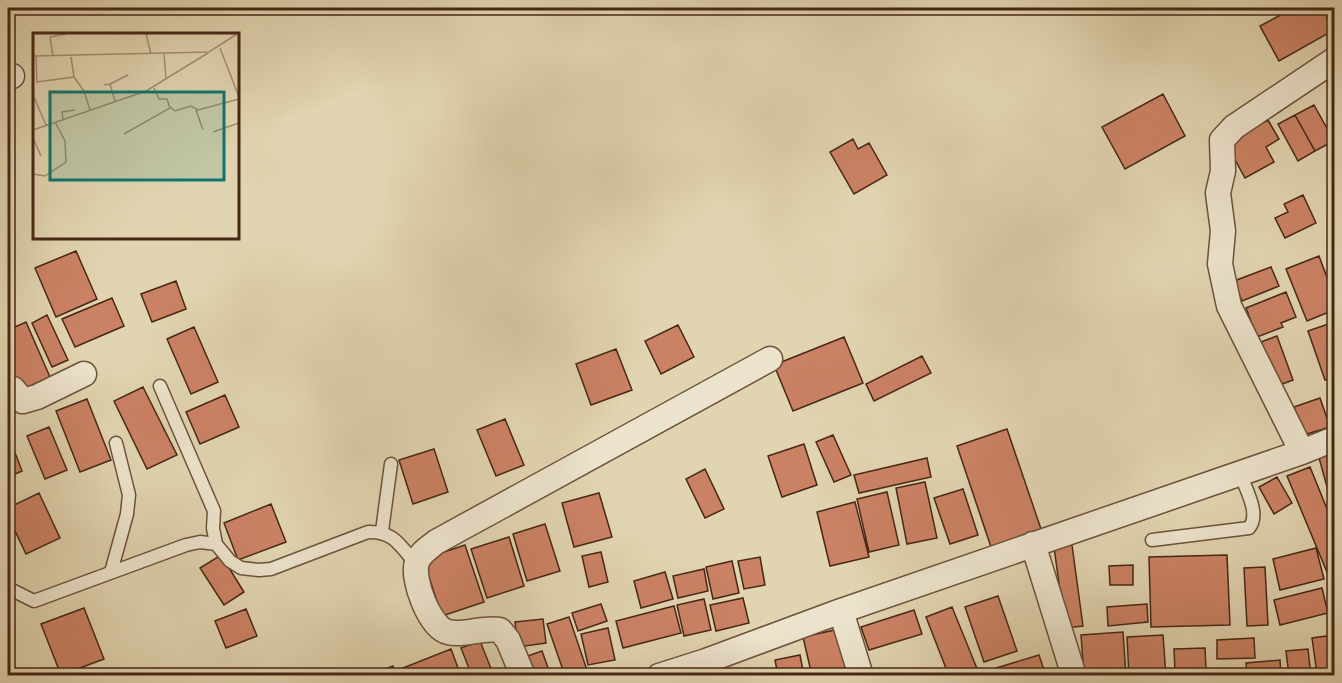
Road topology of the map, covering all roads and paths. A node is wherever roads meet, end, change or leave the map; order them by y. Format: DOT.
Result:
graph roads {
  1 [pos="1335,60"];
  2 [pos="770,359"];
  3 [pos="84,374"];
  4 [pos="160,386"];
  5 [pos="8,389"];
  6 [pos="1335,439"];
  7 [pos="116,443"];
  8 [pos="1302,452"];
  9 [pos="391,464"];
  10 [pos="1240,473"];
  11 [pos="382,531"];
  12 [pos="1152,540"];
  13 [pos="216,544"];
  14 [pos="1033,544"];
  15 [pos="416,564"];
  16 [pos="111,572"];
  17 [pos="8,588"];
  18 [pos="841,611"];
  19 [pos="523,675"];
  20 [pos="659,675"];
  21 [pos="861,675"];
  22 [pos="1074,675"];
  1 -- 8 [label="street"];
  2 -- 15 [label="street"];
  3 -- 5 [label="street"];
  4 -- 13 [label="lane"];
  6 -- 8 [label="street"];
  7 -- 16 [label="lane"];
  8 -- 10 [label="street"];
  9 -- 11 [label="lane"];
  10 -- 12 [label="lane"];
  10 -- 14 [label="street"];
  11 -- 13 [label="lane"];
  11 -- 15 [label="lane"];
  13 -- 16 [label="lane"];
  14 -- 18 [label="street"];
  14 -- 22 [label="street"];
  15 -- 19 [label="street"];
  16 -- 17 [label="lane"];
  18 -- 20 [label="street"];
  18 -- 21 [label="street"];
}
